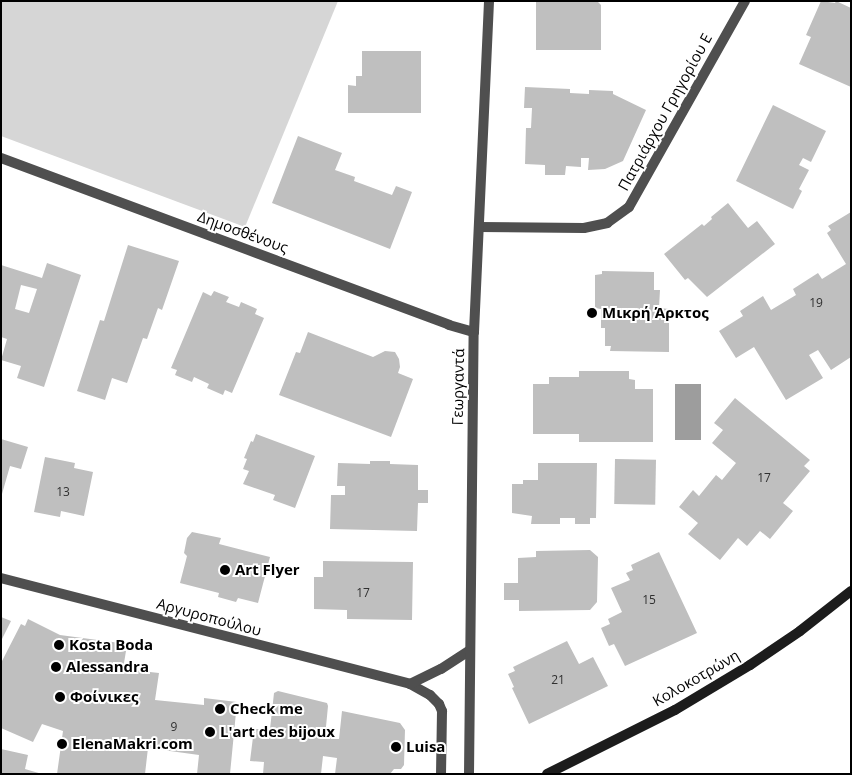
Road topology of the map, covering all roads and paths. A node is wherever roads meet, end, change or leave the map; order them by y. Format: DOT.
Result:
graph roads {
  1 [pos="488,1"];
  2 [pos="744,1"];
  3 [pos="1,158"];
  4 [pos="479,228"];
  5 [pos="474,332"];
  6 [pos="1,578"];
  7 [pos="851,591"];
  8 [pos="469,651"];
  9 [pos="410,684"];
  10 [pos="441,774"];
  11 [pos="469,774"];
  12 [pos="547,774"];
  1 -- 4 [label="street, Γεωργαντά"];
  2 -- 4 [label="street, Πατριάρχου Γρηγορίου Ε"];
  3 -- 5 [label="street, Δημοσθένους"];
  4 -- 5 [label="street, Γεωργαντά"];
  5 -- 8 [label="street, Γεωργαντά"];
  6 -- 9 [label="street, Αργυροπούλου"];
  7 -- 12 [label="street, Κολοκοτρώνη"];
  8 -- 9 [label="street"];
  8 -- 11 [label="street, Γεωργαντά"];
  9 -- 10 [label="street, Αργυροπούλου"];
}
